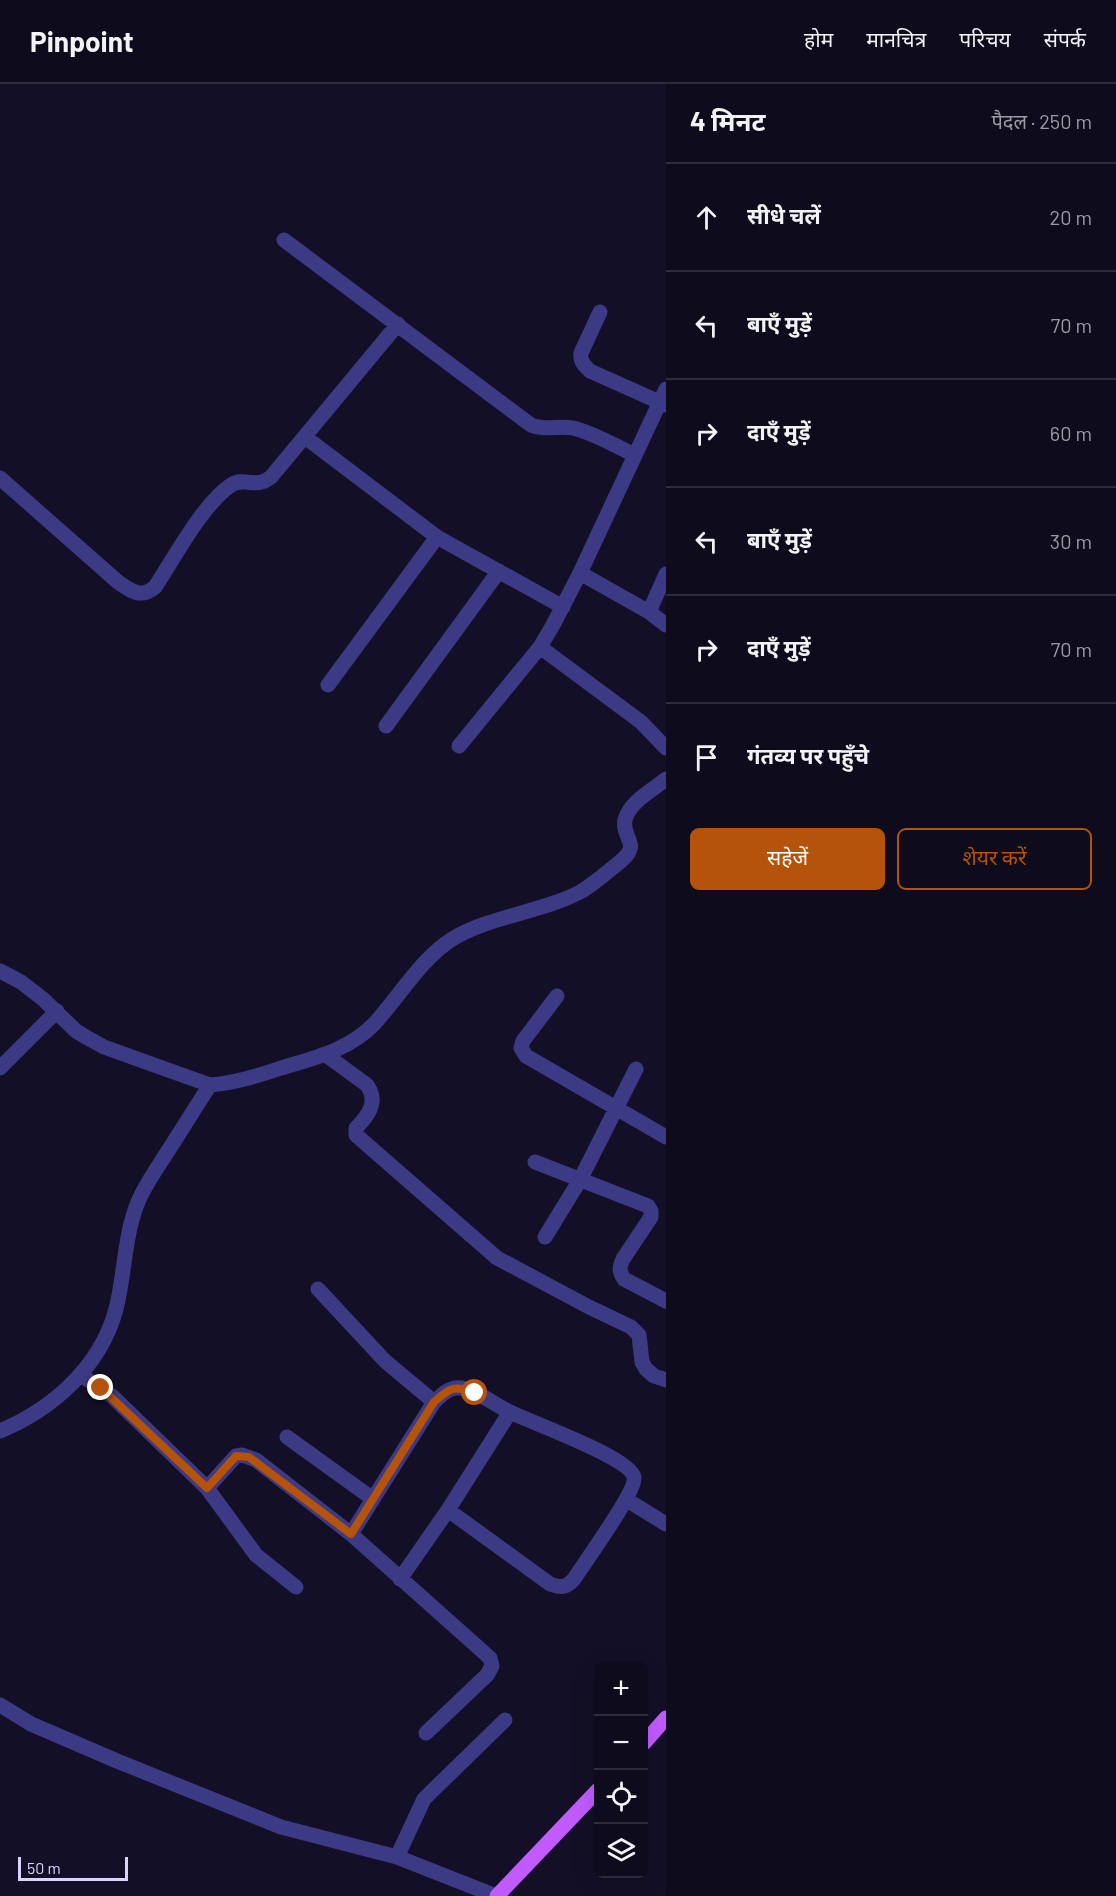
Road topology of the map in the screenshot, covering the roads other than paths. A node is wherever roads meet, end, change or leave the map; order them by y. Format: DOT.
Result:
graph roads {
  1 [pos="284,240"];
  2 [pos="600,312"];
  3 [pos="398,324"];
  4 [pos="664,398"];
  5 [pos="305,437"];
  6 [pos="635,455"];
  7 [pos="0,478"];
  8 [pos="437,537"];
  9 [pos="499,572"];
  10 [pos="580,573"];
  11 [pos="666,574"];
  12 [pos="563,607"];
  13 [pos="649,612"];
  14 [pos="666,625"];
  15 [pos="540,647"];
  16 [pos="328,685"];
  17 [pos="386,726"];
  18 [pos="459,746"];
  19 [pos="666,748"];
  20 [pos="666,779"];
  21 [pos="0,971"];
  22 [pos="557,996"];
  23 [pos="57,1011"];
  24 [pos="326,1055"];
  25 [pos="0,1068"];
  26 [pos="636,1069"];
  27 [pos="210,1085"];
  28 [pos="615,1109"];
  29 [pos="666,1137"];
  30 [pos="535,1162"];
  31 [pos="580,1180"];
  32 [pos="546,1237"];
  33 [pos="318,1289"];
  34 [pos="666,1301"];
  35 [pos="81,1375"];
  36 [pos="666,1380"];
  37 [pos="434,1402"];
  38 [pos="510,1412"];
  39 [pos="0,1431"];
  40 [pos="287,1437"];
  41 [pos="207,1488"];
  42 [pos="373,1499"];
  43 [pos="627,1500"];
  44 [pos="447,1510"];
  45 [pos="666,1524"];
  46 [pos="351,1534"];
  47 [pos="400,1579"];
  48 [pos="296,1587"];
  49 [pos="0,1705"];
  50 [pos="666,1718"];
  51 [pos="505,1720"];
  52 [pos="426,1733"];
  53 [pos="648,1738"];
  54 [pos="594,1794"];
  55 [pos="397,1857"];
  56 [pos="497,1896"];
  1 -- 3 [label="street"];
  2 -- 4 [label="street"];
  3 -- 5 [label="street"];
  3 -- 6 [label="street"];
  4 -- 6 [label="street"];
  5 -- 7 [label="street"];
  5 -- 8 [label="street"];
  6 -- 10 [label="street"];
  8 -- 9 [label="street"];
  8 -- 16 [label="street"];
  9 -- 12 [label="street"];
  9 -- 17 [label="street"];
  10 -- 12 [label="street"];
  10 -- 13 [label="street"];
  11 -- 13 [label="street"];
  12 -- 15 [label="street"];
  13 -- 14 [label="street"];
  15 -- 18 [label="street"];
  15 -- 19 [label="street"];
  20 -- 24 [label="street"];
  21 -- 23 [label="street"];
  22 -- 28 [label="street"];
  23 -- 25 [label="street"];
  23 -- 27 [label="street"];
  24 -- 27 [label="street"];
  24 -- 36 [label="street"];
  26 -- 28 [label="street"];
  27 -- 35 [label="street"];
  28 -- 29 [label="street"];
  28 -- 31 [label="street"];
  30 -- 31 [label="street"];
  31 -- 32 [label="street"];
  31 -- 34 [label="street"];
  33 -- 37 [label="street"];
  35 -- 39 [label="street"];
  35 -- 41 [label="street"];
  37 -- 38 [label="street"];
  37 -- 42 [label="street"];
  38 -- 43 [label="street"];
  38 -- 44 [label="street"];
  40 -- 42 [label="street"];
  41 -- 46 [label="street"];
  41 -- 48 [label="street"];
  42 -- 46 [label="street"];
  43 -- 44 [label="street"];
  43 -- 45 [label="street"];
  44 -- 47 [label="street"];
  46 -- 47 [label="street"];
  47 -- 52 [label="street"];
  49 -- 55 [label="street"];
  50 -- 53 [label="main road"];
  51 -- 55 [label="street"];
  54 -- 56 [label="main road"];
  55 -- 56 [label="street"];
}
